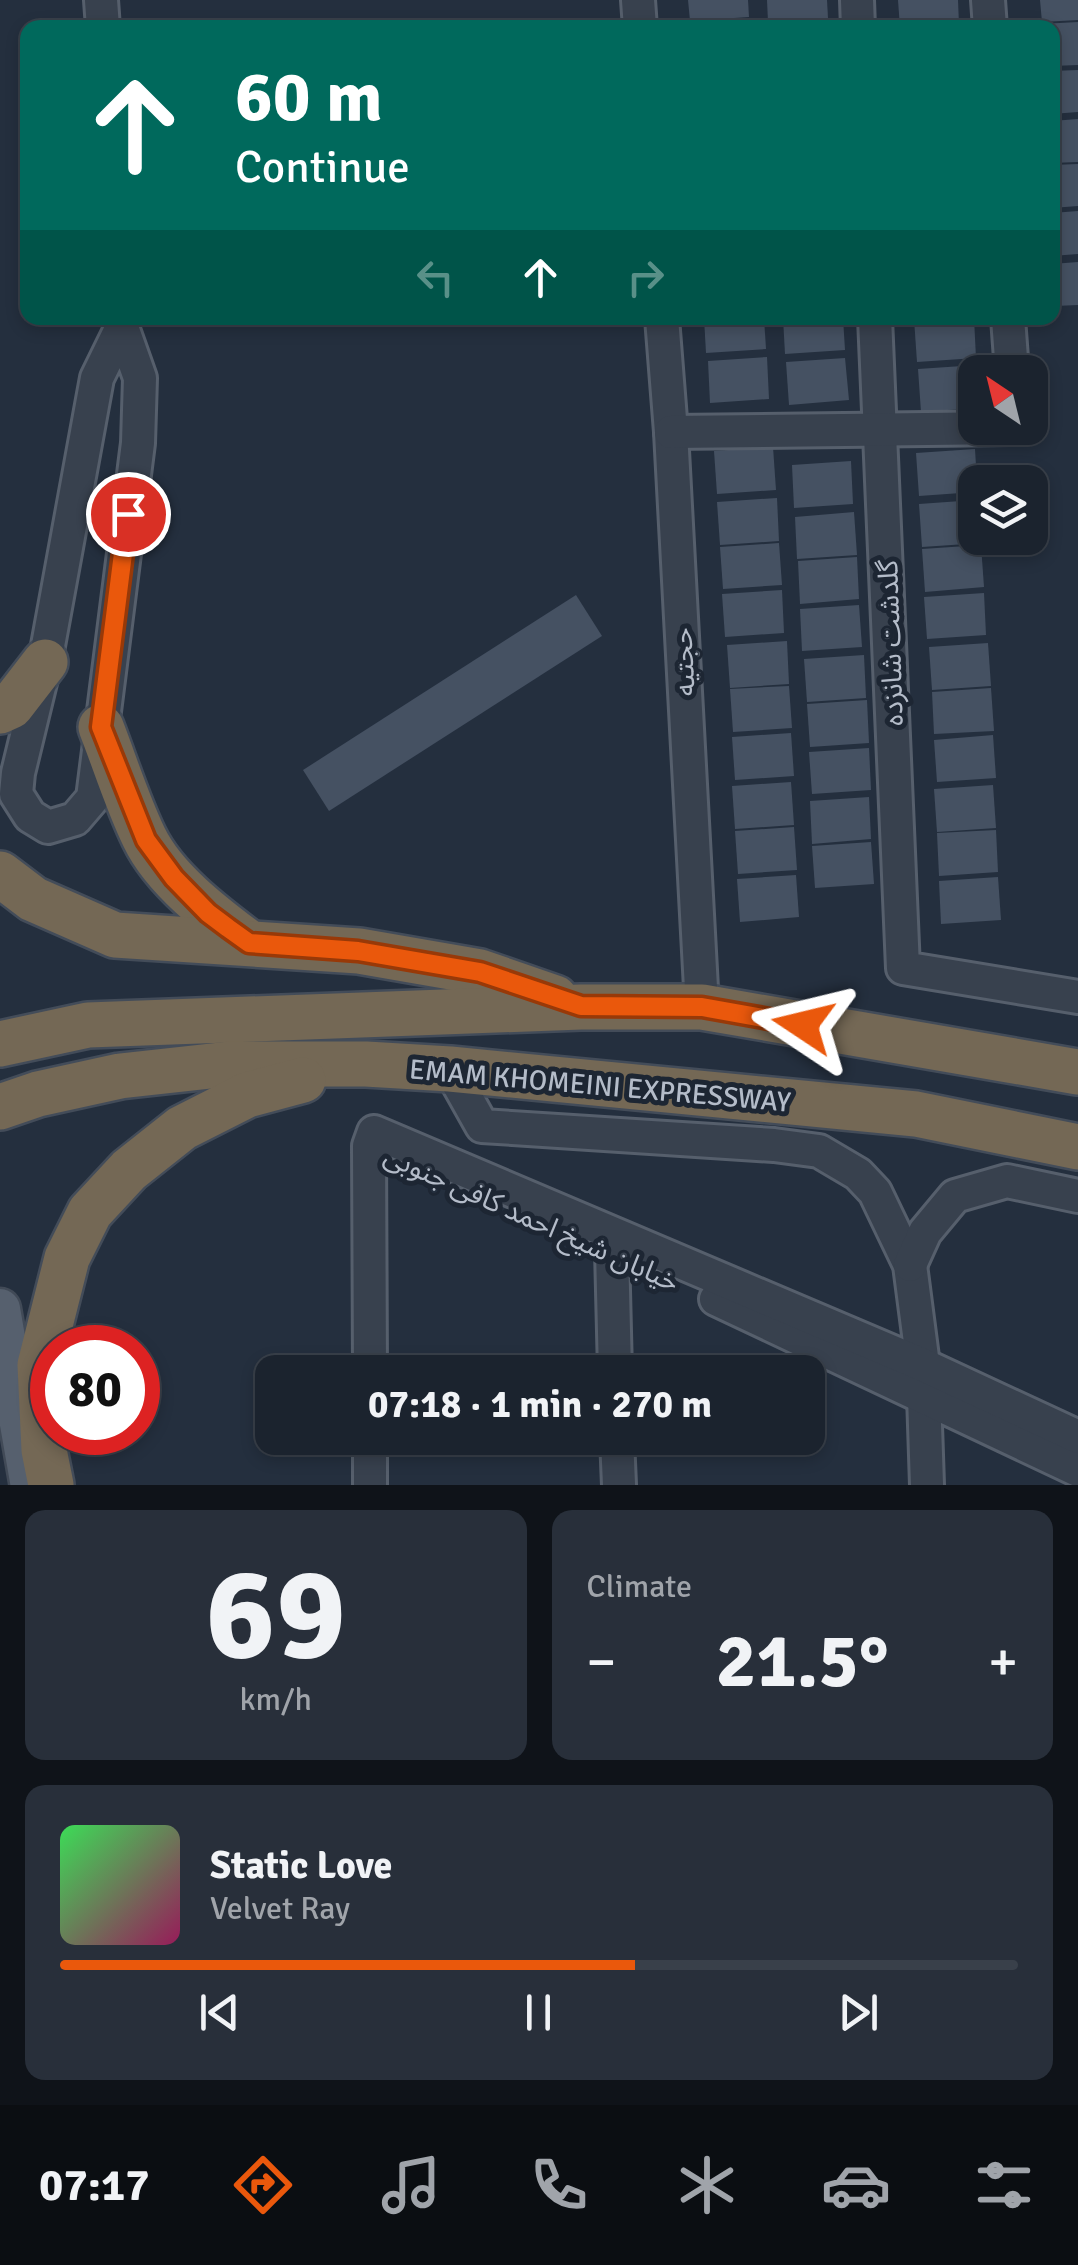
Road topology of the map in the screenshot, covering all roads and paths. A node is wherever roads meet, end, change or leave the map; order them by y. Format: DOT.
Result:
graph roads {
  1 [pos="121,325"];
  2 [pos="123,325"];
  3 [pos="662,325"];
  4 [pos="875,325"];
  5 [pos="1009,325"];
  6 [pos="1011,355"];
  7 [pos="958,429"];
  8 [pos="881,430"];
  9 [pos="670,432"];
  10 [pos="46,662"];
  11 [pos="0,712"];
  12 [pos="101,727"];
  13 [pos="0,874"];
  14 [pos="249,943"];
  15 [pos="1078,997"];
  16 [pos="581,1006"];
  17 [pos="702,1007"];
  18 [pos="0,1044"];
  19 [pos="366,1064"];
  20 [pos="450,1069"];
  21 [pos="1078,1072"];
  22 [pos="0,1107"];
  23 [pos="369,1146"];
  24 [pos="1078,1147"];
  25 [pos="1078,1196"];
  26 [pos="612,1250"];
  27 [pos="910,1265"];
  28 [pos="0,1308"];
  29 [pos="370,1355"];
  30 [pos="615,1355"];
  31 [pos="923,1364"];
  32 [pos="924,1398"];
  33 [pos="1078,1437"];
  34 [pos="370,1455"];
  35 [pos="617,1455"];
  36 [pos="1078,1470"];
  37 [pos="30,1485"];
  38 [pos="51,1485"];
  39 [pos="370,1485"];
  40 [pos="618,1485"];
  41 [pos="927,1485"];
  1 -- 10 [label="street"];
  2 -- 12 [label="street"];
  3 -- 9 [label="street, حجتیه"];
  4 -- 8 [label="street, گلدشت شانزده"];
  5 -- 6 [label="street"];
  7 -- 8 [label="street"];
  8 -- 9 [label="street"];
  8 -- 15 [label="street, گلدشت شانزده"];
  9 -- 17 [label="street, حجتیه"];
  10 -- 11 [label="highway"];
  10 -- 12 [label="street"];
  12 -- 14 [label="highway"];
  13 -- 14 [label="highway"];
  14 -- 16 [label="highway"];
  16 -- 17 [label="highway, EMAM KHOMEINI EXPRESSWAY"];
  16 -- 18 [label="highway, EMAM KHOMEINI EXPRESSWAY"];
  17 -- 21 [label="highway, EMAM KHOMEINI EXPRESSWAY"];
  19 -- 20 [label="highway, EMAM KHOMEINI EXPRESSWAY"];
  19 -- 22 [label="highway, EMAM KHOMEINI EXPRESSWAY"];
  19 -- 38 [label="highway"];
  20 -- 24 [label="highway, EMAM KHOMEINI EXPRESSWAY"];
  20 -- 27 [label="street"];
  23 -- 26 [label="street, خیابان شیخ احمد کافی جنوبی"];
  23 -- 29 [label="street"];
  23 -- 31 [label="street, خیابان شیخ احمد کافی جنوبی"];
  25 -- 27 [label="street"];
  26 -- 30 [label="street"];
  26 -- 32 [label="street, خیابان شیخ احمد کافی جنوبی"];
  27 -- 31 [label="street"];
  28 -- 37 [label="main road"];
  31 -- 32 [label="street"];
  31 -- 33 [label="street, خیابان شیخ احمد کافی جنوبی"];
  32 -- 36 [label="street, خیابان شیخ احمد کافی جنوبی"];
  32 -- 41 [label="street"];
  34 -- 39 [label="street"];
  35 -- 40 [label="street"];
}
